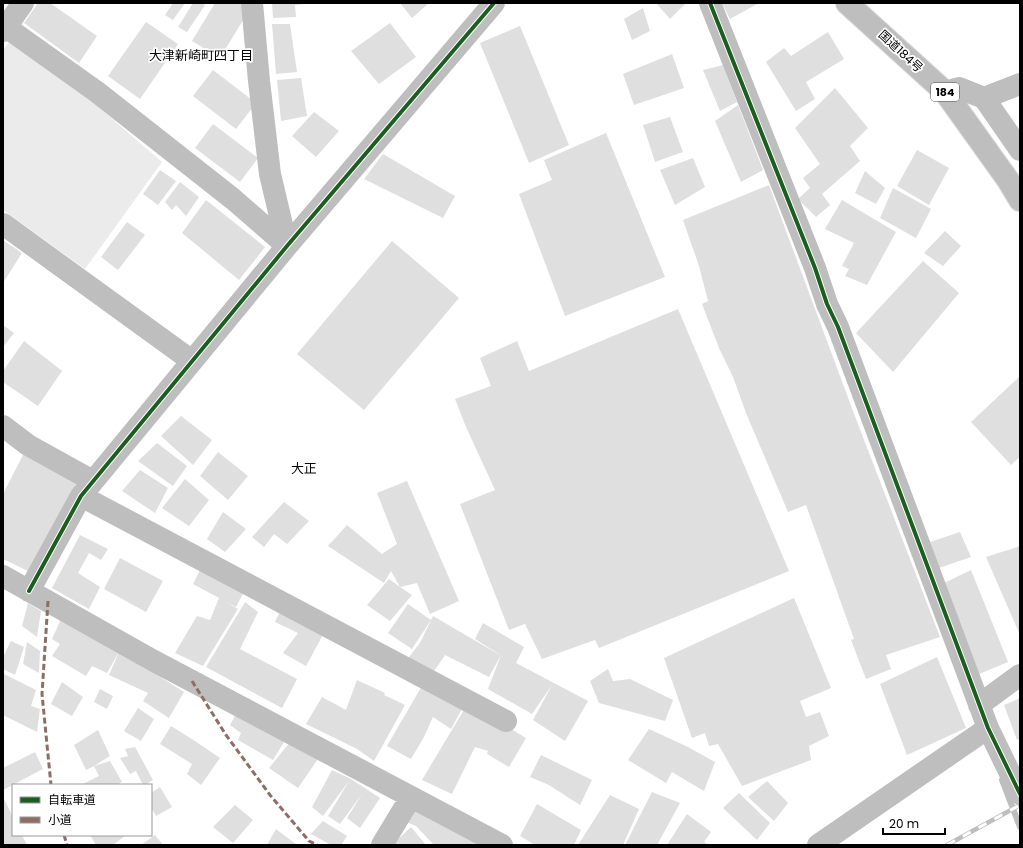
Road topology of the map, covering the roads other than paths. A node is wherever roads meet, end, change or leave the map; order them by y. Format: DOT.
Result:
graph roads {
  1 [pos="23,3"];
  2 [pos="252,3"];
  3 [pos="494,3"];
  4 [pos="710,3"];
  5 [pos="847,3"];
  6 [pos="4,28"];
  7 [pos="1020,84"];
  8 [pos="945,92"];
  9 [pos="984,98"];
  10 [pos="1020,150"];
  11 [pos="1020,200"];
  12 [pos="3,224"];
  13 [pos="287,246"];
  14 [pos="192,361"];
  15 [pos="3,426"];
  16 [pos="87,489"];
  17 [pos="3,576"];
  18 [pos="29,591"];
  19 [pos="1020,675"];
  20 [pos="980,705"];
  21 [pos="506,721"];
  22 [pos="988,728"];
  23 [pos="1020,794"];
  24 [pos="411,797"];
  25 [pos="382,845"];
  26 [pos="502,845"];
  27 [pos="818,845"];
  1 -- 6 [label="main road"];
  2 -- 13 [label="main road"];
  3 -- 13 [label="main road"];
  4 -- 20 [label="main road"];
  5 -- 8 [label="main road, 国道184号 / 184"];
  6 -- 13 [label="main road"];
  7 -- 9 [label="main road"];
  8 -- 9 [label="main road"];
  8 -- 11 [label="main road, 国道184号 / 184"];
  9 -- 10 [label="main road"];
  12 -- 14 [label="main road"];
  13 -- 14 [label="main road"];
  14 -- 16 [label="main road"];
  15 -- 16 [label="main road"];
  16 -- 18 [label="main road"];
  16 -- 21 [label="main road"];
  17 -- 18 [label="main road"];
  18 -- 24 [label="main road"];
  19 -- 20 [label="main road"];
  20 -- 22 [label="main road"];
  22 -- 23 [label="main road"];
  22 -- 27 [label="main road"];
  24 -- 25 [label="main road"];
  24 -- 26 [label="main road"];
}
